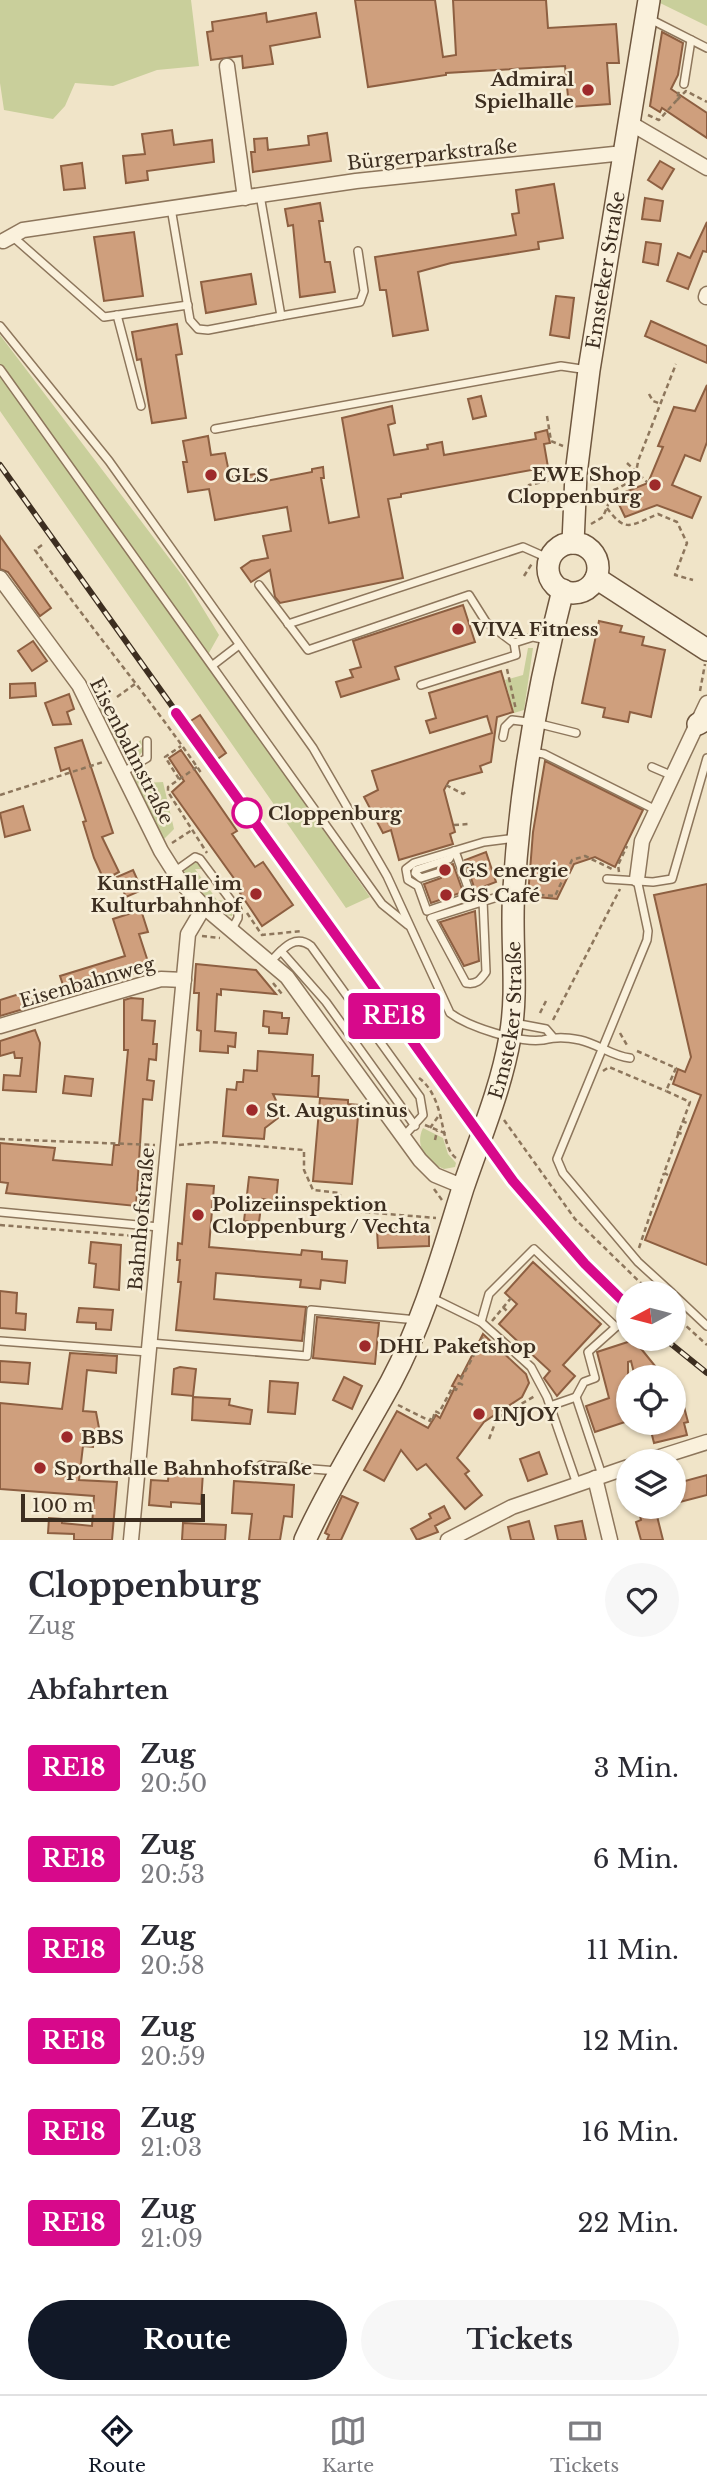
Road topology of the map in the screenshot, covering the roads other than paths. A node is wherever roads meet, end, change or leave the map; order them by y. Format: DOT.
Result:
graph roads {
  1 [pos="648,9"];
  2 [pos="691,40"];
  3 [pos="707,48"];
  4 [pos="227,66"];
  5 [pos="684,83"];
  6 [pos="631,115"];
  7 [pos="624,157"];
  8 [pos="707,168"];
  9 [pos="252,197"];
  10 [pos="171,208"];
  11 [pos="4,241"];
  12 [pos="358,251"];
  13 [pos="188,305"];
  14 [pos="117,315"];
  15 [pos="281,316"];
  16 [pos="0,326"];
  17 [pos="0,369"];
  18 [pos="589,370"];
  19 [pos="141,406"];
  20 [pos="215,429"];
  21 [pos="573,535"];
  22 [pos="543,556"];
  23 [pos="0,578"];
  24 [pos="596,578"];
  25 [pos="259,586"];
  26 [pos="563,590"];
  27 [pos="288,624"];
  28 [pos="551,641"];
  29 [pos="514,643"];
  30 [pos="239,645"];
  31 [pos="707,650"];
  32 [pos="213,665"];
  33 [pos="421,685"];
  34 [pos="707,703"];
  35 [pos="526,721"];
  36 [pos="703,722"];
  37 [pos="576,733"];
  38 [pos="503,737"];
  39 [pos="147,741"];
  40 [pos="531,752"];
  41 [pos="707,758"];
  42 [pos="652,767"];
  43 [pos="123,772"];
  44 [pos="674,776"];
  45 [pos="656,811"];
  46 [pos="517,838"];
  47 [pos="455,851"];
  48 [pos="174,872"];
  49 [pos="437,873"];
  50 [pos="607,879"];
  51 [pos="637,879"];
  52 [pos="513,892"];
  53 [pos="466,900"];
  54 [pos="482,900"];
  55 [pos="204,907"];
  56 [pos="408,925"];
  57 [pos="232,929"];
  58 [pos="281,951"];
  59 [pos="270,962"];
  60 [pos="184,980"];
  61 [pos="0,1026"];
  62 [pos="511,1029"];
  63 [pos="552,1036"];
  64 [pos="602,1048"];
  65 [pos="630,1058"];
  66 [pos="415,1126"];
  67 [pos="402,1137"];
  68 [pos="464,1187"];
  69 [pos="0,1212"];
  70 [pos="158,1233"];
  71 [pos="659,1281"];
  72 [pos="429,1297"];
  73 [pos="686,1306"];
  74 [pos="420,1320"];
  75 [pos="481,1322"];
  76 [pos="707,1326"];
  77 [pos="0,1341"];
  78 [pos="149,1347"];
  79 [pos="576,1398"];
  80 [pos="550,1406"];
  81 [pos="707,1442"];
  82 [pos="685,1449"];
  83 [pos="261,1465"];
  84 [pos="616,1471"];
  85 [pos="339,1472"];
  86 [pos="599,1477"];
  87 [pos="578,1483"];
  88 [pos="131,1540"];
  89 [pos="305,1540"];
  90 [pos="448,1540"];
  91 [pos="610,1540"];
  1 -- 2 [label="lane"];
  1 -- 6 [label="street, Emsteker Straße"];
  2 -- 3 [label="lane"];
  2 -- 5 [label="lane"];
  4 -- 9 [label="street"];
  6 -- 7 [label="street, Emsteker Straße"];
  6 -- 8 [label="street"];
  7 -- 9 [label="street, Bürgerparkstraße"];
  7 -- 18 [label="street, Emsteker Straße"];
  9 -- 10 [label="street, Bürgerparkstraße"];
  9 -- 15 [label="lane"];
  10 -- 11 [label="street, Bürgerparkstraße"];
  10 -- 13 [label="lane"];
  11 -- 14 [label="lane"];
  12 -- 15 [label="lane"];
  13 -- 14 [label="lane"];
  13 -- 15 [label="lane"];
  14 -- 19 [label="lane"];
  16 -- 30 [label="lane"];
  17 -- 32 [label="lane"];
  18 -- 20 [label="lane"];
  18 -- 21 [label="street, Emsteker Straße"];
  21 -- 22 [label="street"];
  21 -- 24 [label="street"];
  22 -- 26 [label="street"];
  22 -- 27 [label="lane"];
  23 -- 43 [label="street, Eisenbahnstraße"];
  24 -- 26 [label="street"];
  24 -- 31 [label="street"];
  25 -- 27 [label="lane"];
  26 -- 28 [label="street, Emsteker Straße"];
  27 -- 29 [label="lane"];
  28 -- 29 [label="lane"];
  28 -- 35 [label="street, Emsteker Straße"];
  29 -- 33 [label="lane"];
  30 -- 32 [label="lane"];
  30 -- 56 [label="lane"];
  32 -- 56 [label="lane"];
  34 -- 36 [label="street"];
  35 -- 37 [label="lane"];
  35 -- 38 [label="lane"];
  35 -- 40 [label="street, Emsteker Straße"];
  36 -- 44 [label="street"];
  39 -- 43 [label="lane"];
  40 -- 45 [label="lane"];
  40 -- 46 [label="street, Emsteker Straße"];
  41 -- 51 [label="lane"];
  42 -- 44 [label="lane"];
  43 -- 48 [label="street, Eisenbahnstraße"];
  44 -- 45 [label="street"];
  45 -- 51 [label="street"];
  46 -- 47 [label="lane"];
  46 -- 52 [label="street, Emsteker Straße"];
  47 -- 49 [label="lane"];
  47 -- 53 [label="lane"];
  47 -- 53 [label="lane"];
  48 -- 55 [label="street, Eisenbahnstraße"];
  48 -- 57 [label="lane"];
  50 -- 51 [label="lane"];
  51 -- 64 [label="lane"];
  52 -- 54 [label="lane"];
  52 -- 62 [label="street, Emsteker Straße"];
  53 -- 54 [label="lane"];
  53 -- 54 [label="lane"];
  53 -- 54 [label="lane"];
  55 -- 57 [label="street, Eisenbahnstraße"];
  55 -- 60 [label="street, Bahnhofstraße"];
  56 -- 62 [label="lane"];
  57 -- 59 [label="street, Eisenbahnstraße"];
  58 -- 59 [label="lane"];
  58 -- 66 [label="lane"];
  58 -- 66 [label="lane"];
  59 -- 67 [label="street, Eisenbahnstraße"];
  60 -- 61 [label="street, Eisenbahnweg"];
  60 -- 70 [label="street, Bahnhofstraße"];
  62 -- 63 [label="lane"];
  62 -- 63 [label="lane"];
  62 -- 68 [label="street, Emsteker Straße"];
  63 -- 64 [label="lane"];
  64 -- 65 [label="lane"];
  64 -- 71 [label="lane"];
  66 -- 67 [label="lane"];
  67 -- 68 [label="street, Eisenbahnstraße"];
  68 -- 72 [label="street, Emsteker Straße"];
  69 -- 70 [label="lane"];
  70 -- 78 [label="street, Bahnhofstraße"];
  72 -- 74 [label="street, Emsteker Straße"];
  72 -- 75 [label="lane"];
  73 -- 76 [label="lane"];
  74 -- 78 [label="lane"];
  74 -- 85 [label="street, Emsteker Straße"];
  75 -- 79 [label="lane"];
  75 -- 80 [label="lane"];
  77 -- 78 [label="lane"];
  78 -- 88 [label="street, Bahnhofstraße"];
  79 -- 80 [label="lane"];
  79 -- 86 [label="lane"];
  80 -- 87 [label="lane"];
  81 -- 82 [label="street"];
  83 -- 85 [label="lane"];
  84 -- 86 [label="street"];
  85 -- 89 [label="street, Emsteker Straße"];
  86 -- 87 [label="street"];
  86 -- 91 [label="street"];
  87 -- 90 [label="street"];
}
